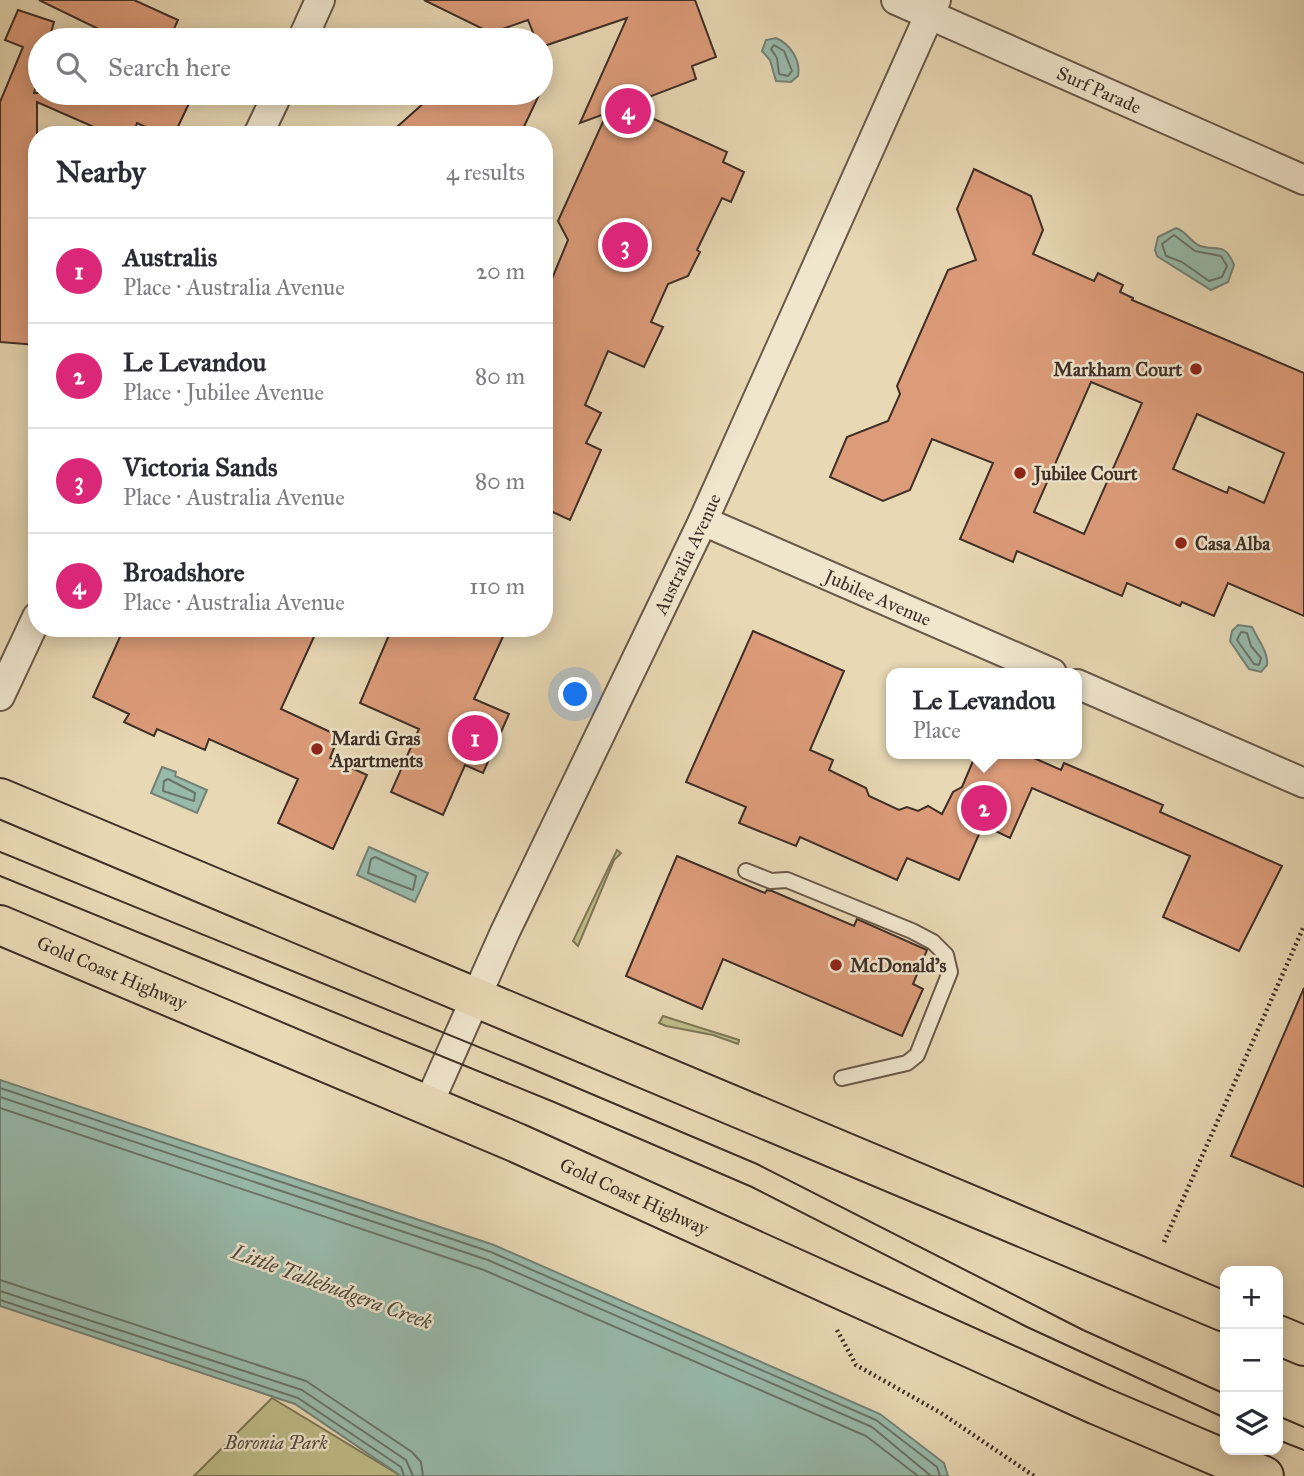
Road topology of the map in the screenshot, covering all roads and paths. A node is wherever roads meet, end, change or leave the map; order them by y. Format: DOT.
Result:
graph roads {
  1 [pos="320,0"];
  2 [pos="896,0"];
  3 [pos="933,8"];
  4 [pos="307,28"];
  5 [pos="272,105"];
  6 [pos="262,126"];
  7 [pos="1304,180"];
  8 [pos="703,521"];
  9 [pos="28,636"];
  10 [pos="1041,668"];
  11 [pos="1082,686"];
  12 [pos="0,696"];
  13 [pos="1304,783"];
  14 [pos="0,798"];
  15 [pos="746,871"];
  16 [pos="0,925"];
  17 [pos="1304,926"];
  18 [pos="476,997"];
  19 [pos="842,1079"];
  20 [pos="428,1105"];
  21 [pos="1164,1242"];
  22 [pos="1220,1310"];
  23 [pos="835,1326"];
  24 [pos="1283,1337"];
  25 [pos="1304,1346"];
  26 [pos="1034,1476"];
  27 [pos="1264,1476"];
  1 -- 4 [label="street"];
  2 -- 3 [label="street, Surf Parade"];
  3 -- 7 [label="street, Surf Parade"];
  3 -- 8 [label="street, Australia Avenue"];
  5 -- 6 [label="street"];
  8 -- 10 [label="street, Jubilee Avenue"];
  8 -- 18 [label="street, Australia Avenue"];
  9 -- 12 [label="street"];
  11 -- 13 [label="street"];
  14 -- 18 [label="highway"];
  15 -- 19 [label="lane"];
  16 -- 20 [label="highway, Gold Coast Highway"];
  17 -- 21 [label="path"];
  18 -- 20 [label="street, Australia Avenue"];
  18 -- 22 [label="highway"];
  20 -- 27 [label="highway, Gold Coast Highway"];
  23 -- 26 [label="path"];
  24 -- 25 [label="highway"];
}
